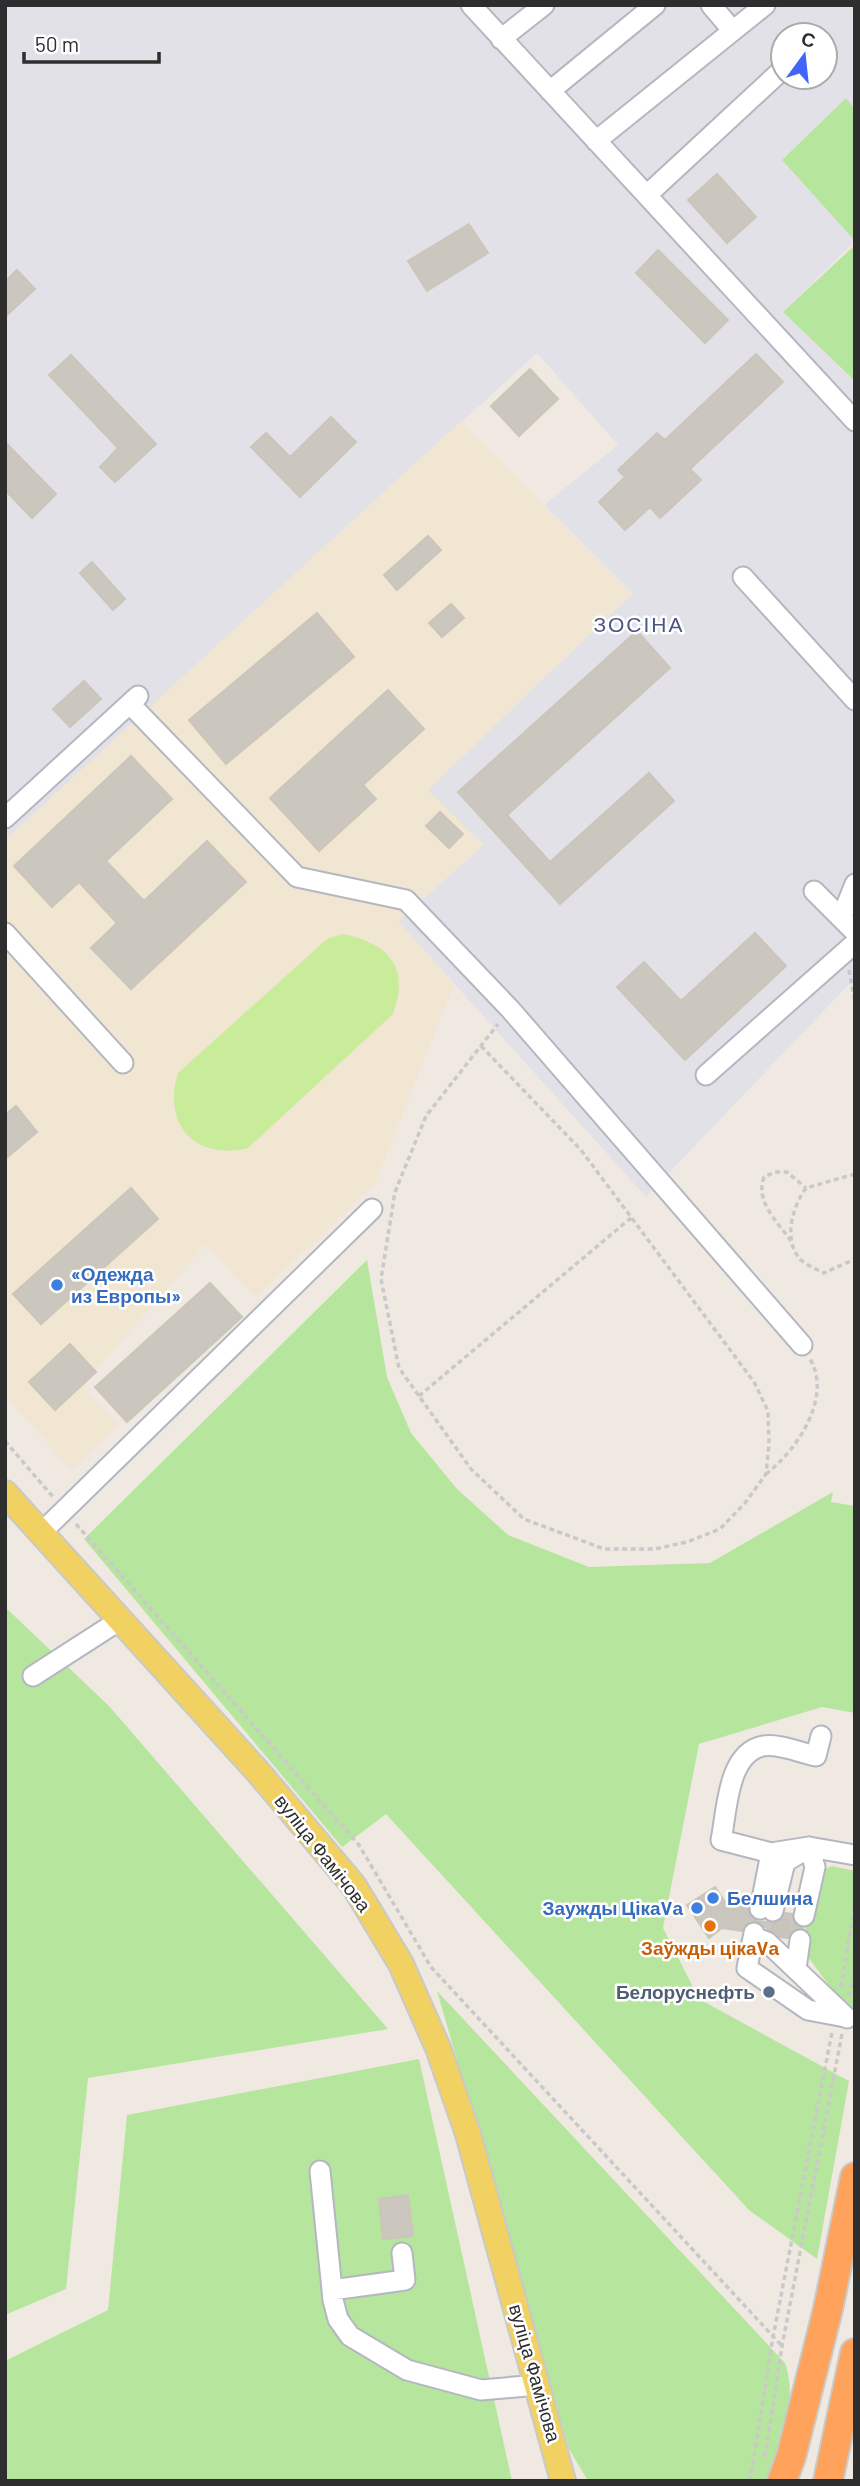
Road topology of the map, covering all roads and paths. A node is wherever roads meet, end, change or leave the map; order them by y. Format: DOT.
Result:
graph roads {
  1 [pos="471,5"];
  2 [pos="544,5"];
  3 [pos="655,5"];
  4 [pos="711,5"];
  5 [pos="765,5"];
  6 [pos="733,32"];
  7 [pos="501,38"];
  8 [pos="769,82"];
  9 [pos="550,91"];
  10 [pos="596,141"];
  11 [pos="646,195"];
  12 [pos="855,421"];
  13 [pos="743,577"];
  14 [pos="855,700"];
  15 [pos="5,818"];
  16 [pos="855,884"];
  17 [pos="814,891"];
  18 [pos="842,916"];
  19 [pos="855,932"];
  20 [pos="5,933"];
  21 [pos="850,947"];
  22 [pos="855,1002"];
  23 [pos="510,1009"];
  24 [pos="481,1046"];
  25 [pos="123,1063"];
  26 [pos="706,1075"];
  27 [pos="855,1174"];
  28 [pos="806,1188"];
  29 [pos="372,1209"];
  30 [pos="632,1217"];
  31 [pos="792,1242"];
  32 [pos="855,1259"];
  33 [pos="802,1345"];
  34 [pos="418,1396"];
  35 [pos="5,1441"];
  36 [pos="766,1474"];
  37 [pos="5,1493"];
  38 [pos="64,1509"];
  39 [pos="41,1532"];
  40 [pos="120,1620"];
  41 [pos="33,1676"];
  42 [pos="821,1736"];
  43 [pos="809,1847"];
  44 [pos="771,1853"];
  45 [pos="855,1855"];
  46 [pos="855,1902"];
  47 [pos="783,1913"];
  48 [pos="855,1967"];
  49 [pos="843,2016"];
  50 [pos="320,2171"];
  51 [pos="855,2177"];
  52 [pos="402,2253"];
  53 [pos="332,2290"];
  54 [pos="773,2337"];
  55 [pos="782,2346"];
  56 [pos="855,2353"];
  57 [pos="538,2385"];
  58 [pos="556,2451"];
  59 [pos="773,2472"];
  60 [pos="563,2481"];
  61 [pos="575,2481"];
  62 [pos="750,2481"];
  63 [pos="828,2481"];
  1 -- 7 [label="lane"];
  2 -- 7 [label="lane"];
  3 -- 9 [label="lane"];
  4 -- 6 [label="lane"];
  5 -- 6 [label="lane"];
  6 -- 10 [label="lane"];
  7 -- 9 [label="lane"];
  8 -- 11 [label="lane"];
  9 -- 10 [label="lane"];
  10 -- 11 [label="lane"];
  11 -- 12 [label="lane"];
  13 -- 14 [label="lane"];
  15 -- 23 [label="lane"];
  16 -- 18 [label="lane"];
  17 -- 18 [label="lane"];
  18 -- 19 [label="lane"];
  20 -- 25 [label="lane"];
  21 -- 22 [label="path"];
  21 -- 26 [label="lane"];
  23 -- 24 [label="path"];
  23 -- 33 [label="lane"];
  24 -- 30 [label="path"];
  24 -- 34 [label="path"];
  27 -- 28 [label="path"];
  28 -- 31 [label="path"];
  28 -- 31 [label="path"];
  29 -- 38 [label="lane"];
  30 -- 34 [label="path"];
  30 -- 36 [label="path"];
  31 -- 32 [label="path"];
  33 -- 36 [label="path"];
  34 -- 36 [label="path"];
  35 -- 38 [label="path"];
  37 -- 39 [label="main road, вуліца Фамічова"];
  38 -- 39 [label="lane"];
  38 -- 54 [label="path"];
  39 -- 40 [label="main road, вуліца Фамічова"];
  40 -- 41 [label="lane"];
  40 -- 57 [label="main road, вуліца Фамічова"];
  42 -- 44 [label="lane"];
  43 -- 44 [label="lane"];
  43 -- 45 [label="lane"];
  43 -- 47 [label="lane"];
  43 -- 47 [label="lane"];
  44 -- 47 [label="lane"];
  46 -- 49 [label="path"];
  48 -- 49 [label="path"];
  49 -- 49 [label="lane"];
  49 -- 54 [label="path"];
  49 -- 55 [label="path"];
  50 -- 53 [label="lane"];
  51 -- 59 [label="highway"];
  52 -- 53 [label="lane"];
  53 -- 57 [label="lane"];
  54 -- 55 [label="path"];
  54 -- 62 [label="path"];
  55 -- 59 [label="path"];
  56 -- 63 [label="highway"];
  57 -- 58 [label="main road, вуліца Фамічова"];
  58 -- 60 [label="main road, вуліца Фамічова"];
  58 -- 61 [label="main road, вуліца Фамічова"];
}
